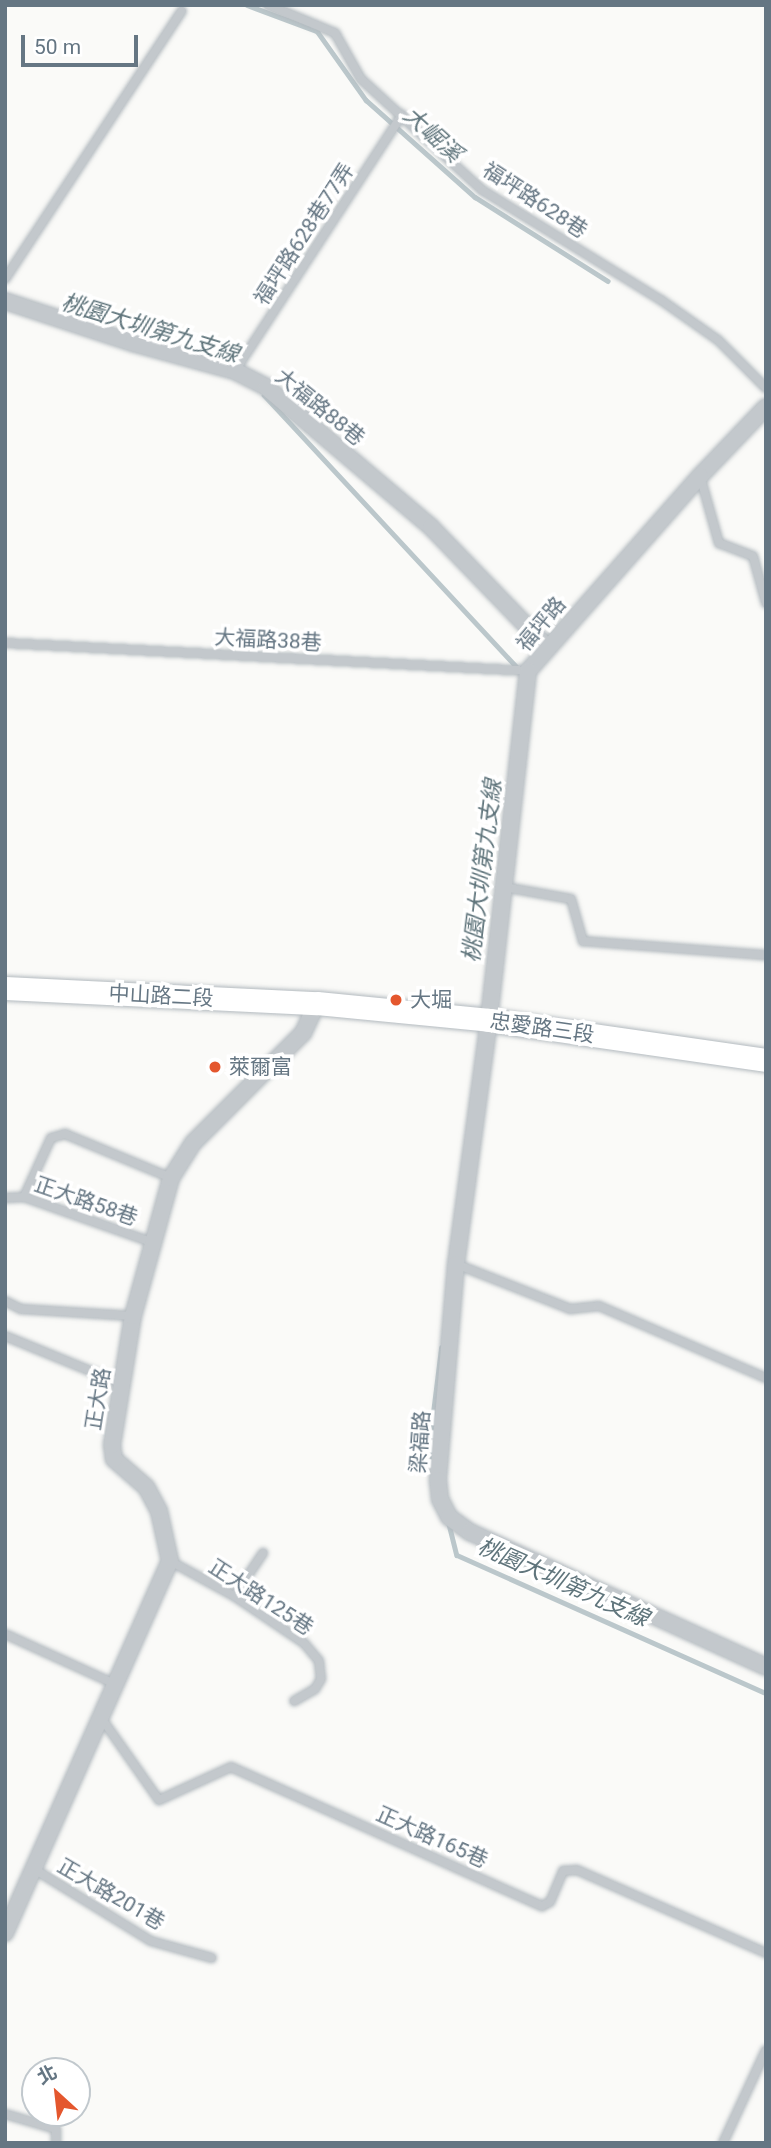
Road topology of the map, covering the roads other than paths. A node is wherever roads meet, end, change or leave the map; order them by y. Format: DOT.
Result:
graph roads {
  1 [pos="268,5"];
  2 [pos="182,11"];
  3 [pos="402,115"];
  4 [pos="5,279"];
  5 [pos="5,302"];
  6 [pos="235,371"];
  7 [pos="766,388"];
  8 [pos="766,407"];
  9 [pos="700,476"];
  10 [pos="766,603"];
  11 [pos="5,643"];
  12 [pos="547,647"];
  13 [pos="528,671"];
  14 [pos="504,887"];
  15 [pos="766,955"];
  16 [pos="5,988"];
  17 [pos="317,1003"];
  18 [pos="484,1020"];
  19 [pos="766,1060"];
  20 [pos="171,1178"];
  21 [pos="23,1197"];
  22 [pos="5,1198"];
  23 [pos="154,1243"];
  24 [pos="456,1264"];
  25 [pos="5,1301"];
  26 [pos="133,1316"];
  27 [pos="5,1336"];
  28 [pos="766,1378"];
  29 [pos="122,1384"];
  30 [pos="263,1553"];
  31 [pos="170,1561"];
  32 [pos="234,1596"];
  33 [pos="5,1634"];
  34 [pos="766,1667"];
  35 [pos="117,1685"];
  36 [pos="294,1701"];
  37 [pos="102,1719"];
  38 [pos="34,1869"];
  39 [pos="5,1933"];
  40 [pos="766,1953"];
  41 [pos="212,1958"];
  42 [pos="766,2050"];
  43 [pos="5,2114"];
  44 [pos="56,2143"];
  45 [pos="723,2143"];
  1 -- 3 [label="lane, 福坪路628巷"];
  2 -- 4 [label="lane"];
  3 -- 6 [label="lane, 福坪路628巷77弄"];
  3 -- 7 [label="lane, 福坪路628巷"];
  5 -- 6 [label="street, 大福路88巷"];
  6 -- 12 [label="street, 大福路88巷"];
  8 -- 9 [label="street, 福坪路"];
  9 -- 10 [label="lane"];
  9 -- 12 [label="street, 福坪路"];
  11 -- 13 [label="lane, 大福路38巷"];
  12 -- 13 [label="street, 福坪路"];
  13 -- 14 [label="street, 福坪路"];
  14 -- 15 [label="lane"];
  14 -- 18 [label="street, 福坪路"];
  16 -- 17 [label="main road, 中山路二段"];
  17 -- 18 [label="main road, 忠愛路三段"];
  17 -- 20 [label="street, 正大路"];
  18 -- 19 [label="main road, 忠愛路三段"];
  18 -- 24 [label="street, 梁福路"];
  20 -- 21 [label="lane"];
  20 -- 23 [label="street, 正大路"];
  21 -- 22 [label="lane, 正大路58巷"];
  21 -- 23 [label="lane, 正大路58巷"];
  23 -- 26 [label="street, 正大路"];
  24 -- 28 [label="lane"];
  24 -- 34 [label="street, 梁福路"];
  25 -- 26 [label="lane"];
  26 -- 29 [label="street, 正大路"];
  27 -- 29 [label="lane"];
  29 -- 31 [label="street, 正大路"];
  30 -- 32 [label="lane"];
  31 -- 32 [label="lane, 正大路125巷"];
  31 -- 35 [label="street"];
  32 -- 36 [label="lane, 正大路125巷"];
  33 -- 35 [label="lane"];
  35 -- 37 [label="street"];
  37 -- 38 [label="street"];
  37 -- 40 [label="lane, 正大路165巷"];
  38 -- 39 [label="street"];
  38 -- 41 [label="lane, 正大路201巷"];
  42 -- 45 [label="lane"];
  43 -- 44 [label="lane"];
}
